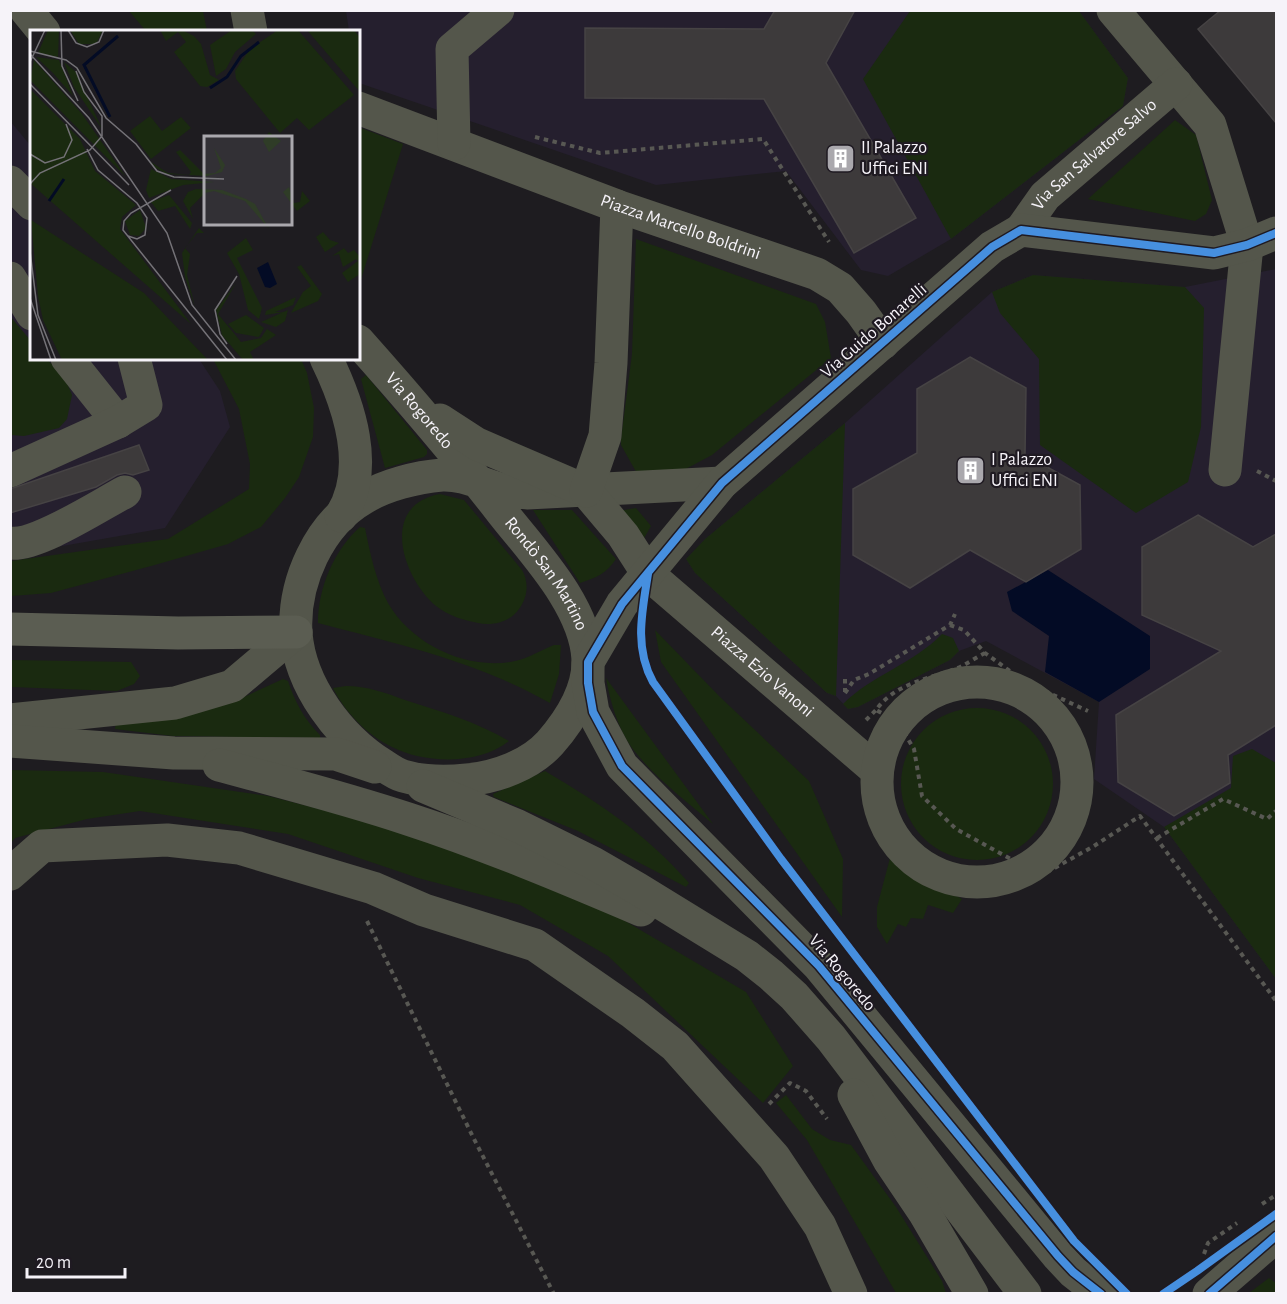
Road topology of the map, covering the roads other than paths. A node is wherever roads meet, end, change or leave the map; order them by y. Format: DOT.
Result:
graph roads {
  1 [pos="26,10"];
  2 [pos="247,10"];
  3 [pos="498,10"];
  4 [pos="1113,10"];
  5 [pos="42,30"];
  6 [pos="251,30"];
  7 [pos="1176,84"];
  8 [pos="360,109"];
  9 [pos="454,144"];
  10 [pos="618,206"];
  11 [pos="1021,230"];
  12 [pos="1276,233"];
  13 [pos="1247,245"];
  14 [pos="10,278"];
  15 [pos="30,311"];
  16 [pos="360,343"];
  17 [pos="883,343"];
  18 [pos="69,360"];
  19 [pos="135,360"];
  20 [pos="327,360"];
  21 [pos="409,399"];
  22 [pos="118,422"];
  23 [pos="1225,470"];
  24 [pos="10,471"];
  25 [pos="478,482"];
  26 [pos="722,483"];
  27 [pos="586,491"];
  28 [pos="124,492"];
  29 [pos="341,516"];
  30 [pos="10,543"];
  31 [pos="648,574"];
  32 [pos="10,629"];
  33 [pos="296,632"];
  34 [pos="588,662"];
  35 [pos="10,720"];
  36 [pos="10,741"];
  37 [pos="174,753"];
  38 [pos="876,770"];
  39 [pos="401,776"];
  40 [pos="10,874"];
  41 [pos="747,956"];
  42 [pos="831,1038"];
  43 [pos="1273,1239"];
  44 [pos="851,1293"];
  45 [pos="972,1293"];
  46 [pos="1024,1293"];
  47 [pos="1101,1293"];
  48 [pos="1209,1293"];
  1 -- 5 [label="street"];
  2 -- 6 [label="street"];
  3 -- 9 [label="street"];
  4 -- 7 [label="street, Via San Salvatore Salvo"];
  7 -- 11 [label="street, Via San Salvatore Salvo"];
  7 -- 13 [label="street, Via San Salvatore Salvo"];
  8 -- 9 [label="street, Piazza Marcello Boldrini"];
  9 -- 10 [label="street, Piazza Marcello Boldrini"];
  10 -- 17 [label="street, Piazza Marcello Boldrini"];
  10 -- 27 [label="street"];
  11 -- 13 [label="street"];
  11 -- 17 [label="street, Via Guido Bonarelli"];
  12 -- 13 [label="street"];
  13 -- 23 [label="street"];
  14 -- 15 [label="street"];
  16 -- 21 [label="street, Via Rogoredo"];
  17 -- 26 [label="street, Via Guido Bonarelli"];
  18 -- 22 [label="street"];
  19 -- 22 [label="street"];
  20 -- 29 [label="street"];
  21 -- 25 [label="street, Via Rogoredo"];
  21 -- 27 [label="street"];
  22 -- 24 [label="street"];
  25 -- 27 [label="street"];
  25 -- 29 [label="street, Rondò San Martino"];
  25 -- 34 [label="street, Rondò San Martino"];
  26 -- 27 [label="street"];
  26 -- 31 [label="street, Via Guido Bonarelli"];
  27 -- 31 [label="street, Piazza Ezio Vanoni"];
  28 -- 30 [label="street"];
  29 -- 33 [label="street, Rondò San Martino"];
  31 -- 34 [label="street, Via Guido Bonarelli"];
  31 -- 38 [label="street, Piazza Ezio Vanoni"];
  32 -- 33 [label="highway"];
  33 -- 35 [label="street"];
  33 -- 39 [label="street, Rondò San Martino"];
  34 -- 39 [label="street, Rondò San Martino"];
  34 -- 47 [label="street, Via Rogoredo"];
  36 -- 37 [label="street"];
  37 -- 39 [label="street"];
  37 -- 41 [label="street"];
  38 -- 38 [label="street"];
  39 -- 41 [label="street"];
  40 -- 44 [label="street"];
  41 -- 42 [label="street"];
  42 -- 45 [label="street"];
  42 -- 46 [label="street"];
  43 -- 48 [label="street"];
}
